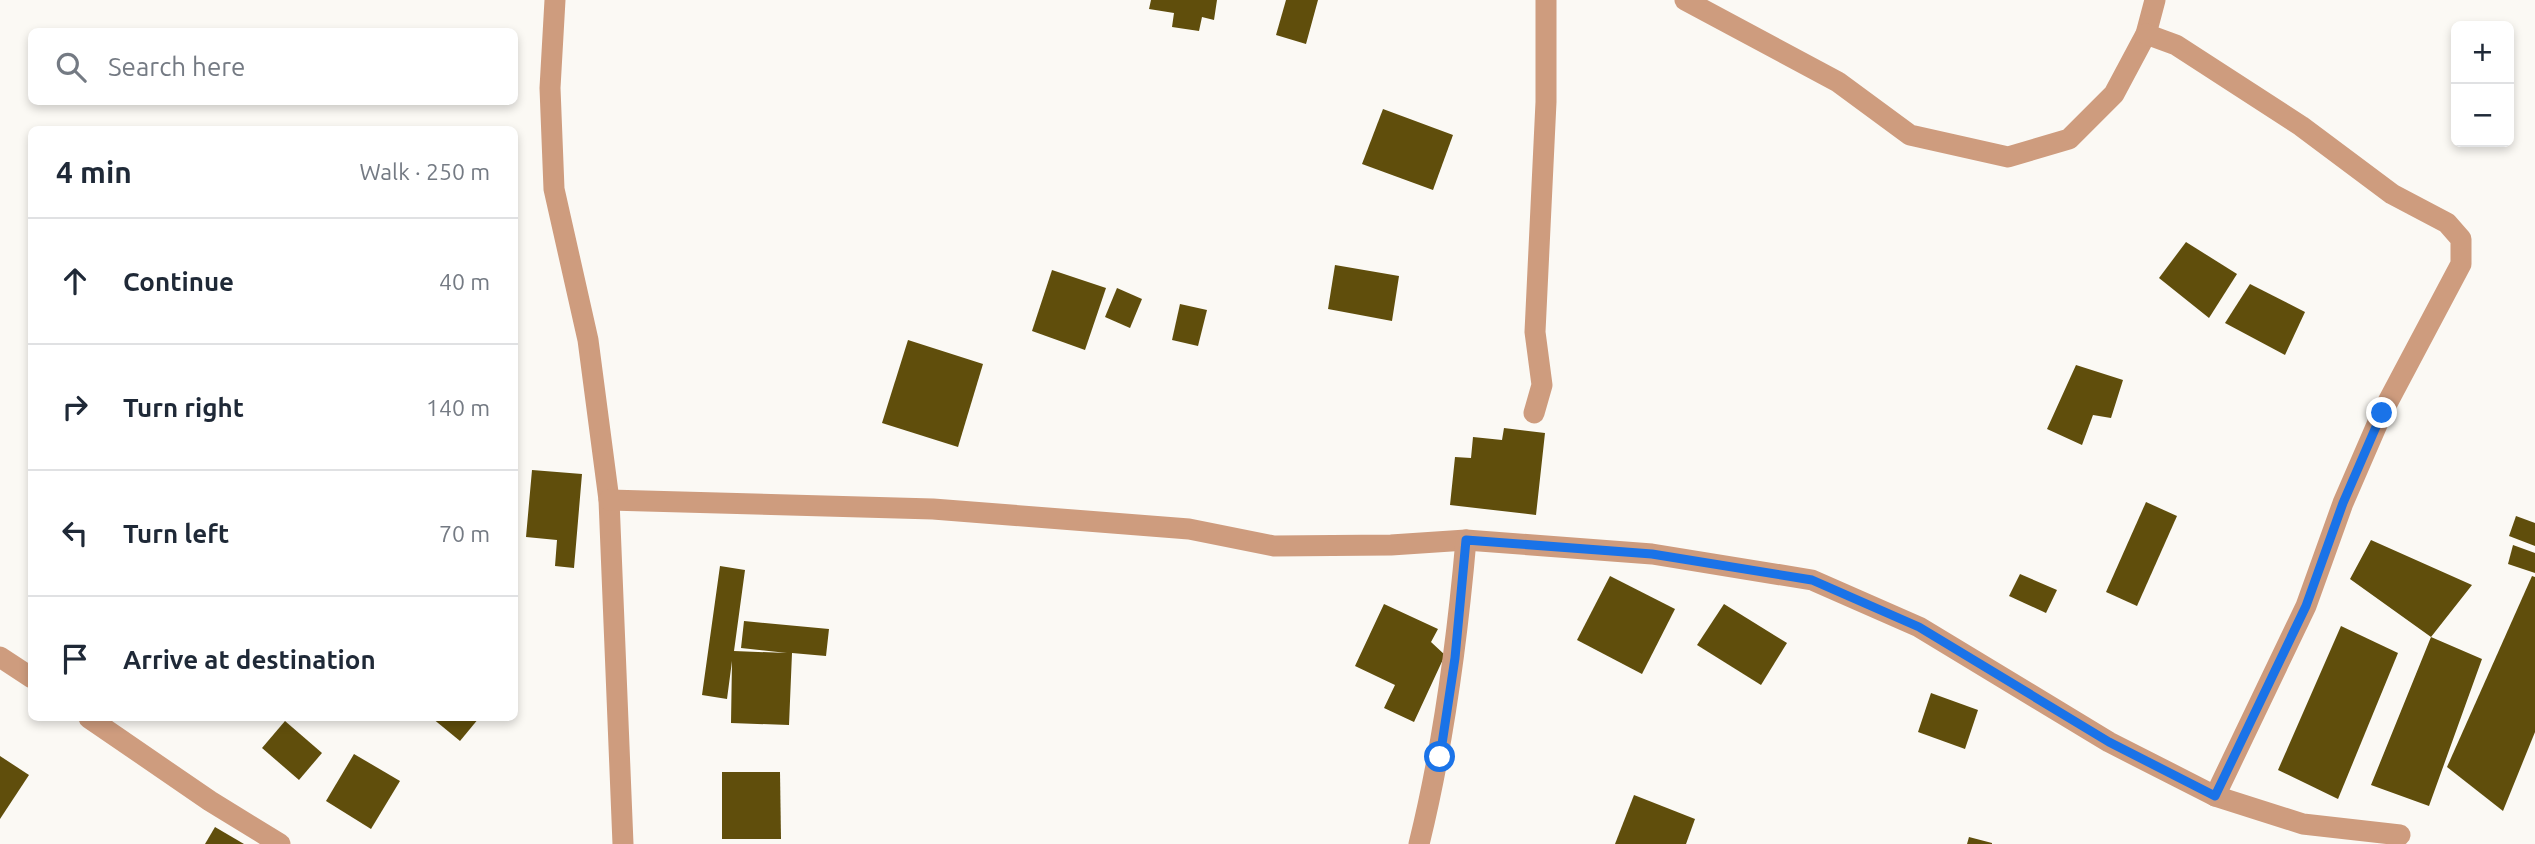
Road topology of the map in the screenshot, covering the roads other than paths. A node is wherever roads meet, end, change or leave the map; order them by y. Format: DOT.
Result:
graph roads {
  1 [pos="555,0"];
  2 [pos="1546,0"];
  3 [pos="1685,0"];
  4 [pos="2155,0"];
  5 [pos="2146,34"];
  6 [pos="1534,413"];
  7 [pos="609,500"];
  8 [pos="1466,540"];
  9 [pos="0,657"];
  10 [pos="28,675"];
  11 [pos="93,721"];
  12 [pos="2215,796"];
  13 [pos="2400,835"];
  14 [pos="280,844"];
  15 [pos="623,844"];
  16 [pos="1419,844"];
  1 -- 7 [label="street"];
  2 -- 6 [label="street"];
  3 -- 5 [label="street"];
  4 -- 5 [label="street"];
  5 -- 12 [label="street"];
  7 -- 8 [label="street"];
  7 -- 15 [label="street"];
  8 -- 12 [label="street"];
  8 -- 16 [label="street"];
  9 -- 10 [label="street"];
  11 -- 14 [label="street"];
  12 -- 13 [label="street"];
}
